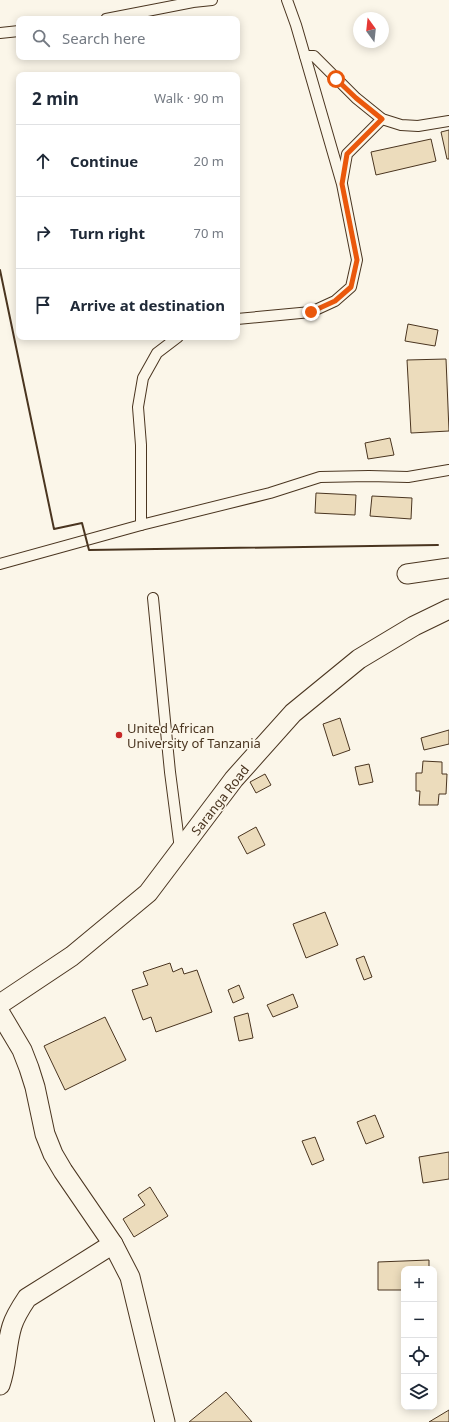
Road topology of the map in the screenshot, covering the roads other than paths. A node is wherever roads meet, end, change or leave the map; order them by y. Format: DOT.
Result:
graph roads {
  1 [pos="212,0"];
  2 [pos="286,0"];
  3 [pos="121,16"];
  4 [pos="16,31"];
  5 [pos="0,33"];
  6 [pos="305,56"];
  7 [pos="382,119"];
  8 [pos="449,121"];
  9 [pos="342,184"];
  10 [pos="240,319"];
  11 [pos="174,340"];
  12 [pos="449,470"];
  13 [pos="141,524"];
  14 [pos="0,564"];
  15 [pos="449,568"];
  16 [pos="407,574"];
  17 [pos="153,598"];
  18 [pos="449,609"];
  19 [pos="181,851"];
  20 [pos="0,1004"];
  21 [pos="0,1013"];
  22 [pos="113,1244"];
  23 [pos="0,1385"];
  24 [pos="165,1422"];
  1 -- 3 [label="lane"];
  2 -- 6 [label="lane"];
  4 -- 5 [label="lane"];
  6 -- 7 [label="lane"];
  6 -- 9 [label="lane"];
  7 -- 8 [label="lane"];
  7 -- 9 [label="lane"];
  9 -- 10 [label="lane"];
  11 -- 13 [label="lane"];
  12 -- 13 [label="lane"];
  13 -- 14 [label="lane"];
  15 -- 16 [label="street"];
  17 -- 19 [label="lane"];
  18 -- 19 [label="street, Saranga Road"];
  19 -- 20 [label="street, Saranga Road"];
  21 -- 22 [label="street"];
  22 -- 23 [label="street"];
  22 -- 24 [label="street"];
}
